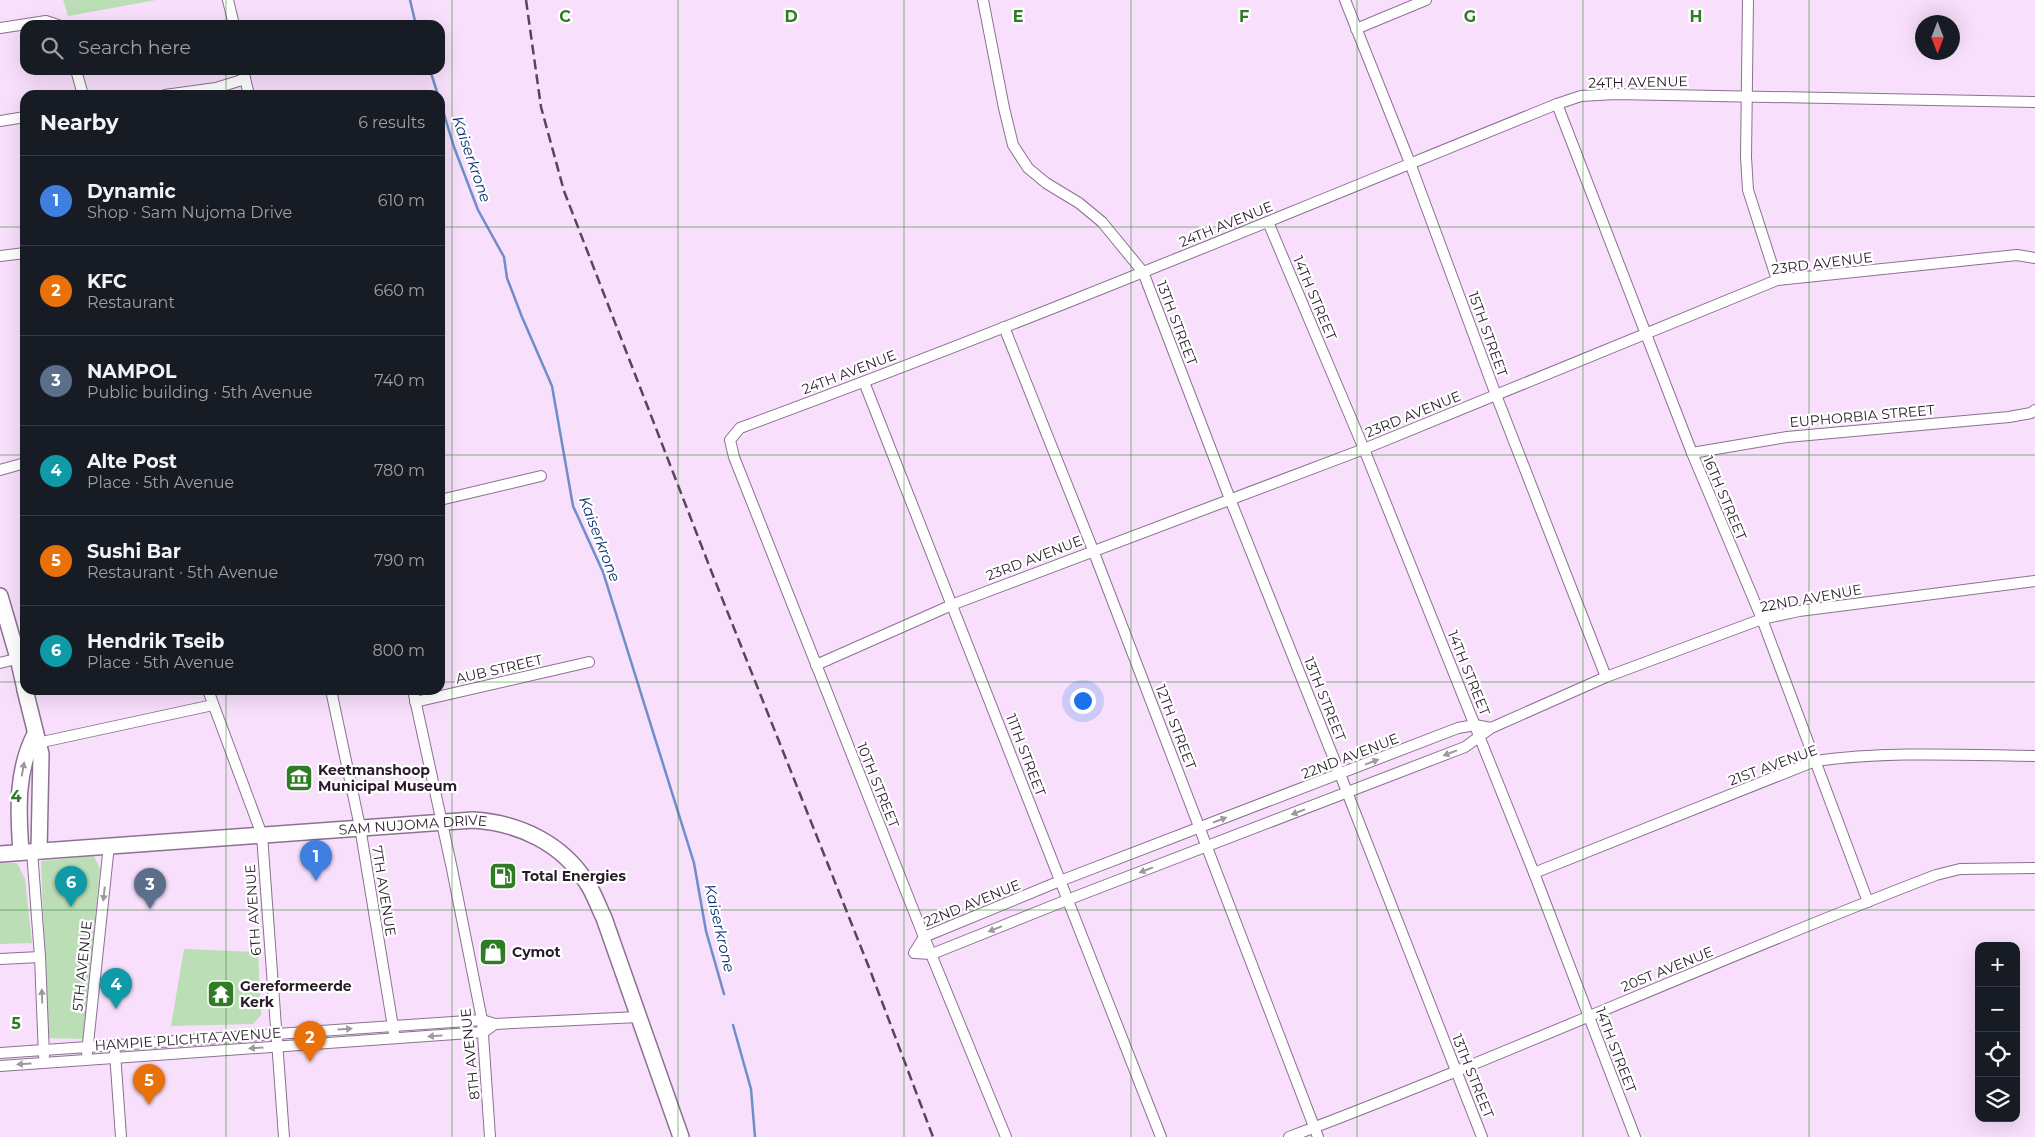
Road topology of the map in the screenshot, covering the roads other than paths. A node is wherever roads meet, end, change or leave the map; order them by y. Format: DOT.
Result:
graph roads {
  1 [pos="228,0"];
  2 [pos="983,0"];
  3 [pos="1345,0"];
  4 [pos="1426,0"];
  5 [pos="1748,0"];
  6 [pos="233,20"];
  7 [pos="20,25"];
  8 [pos="0,28"];
  9 [pos="1356,29"];
  10 [pos="77,75"];
  11 [pos="242,75"];
  12 [pos="244,75"];
  13 [pos="82,90"];
  14 [pos="219,90"];
  15 [pos="248,90"];
  16 [pos="1746,96"];
  17 [pos="2035,102"];
  18 [pos="1557,104"];
  19 [pos="20,118"];
  20 [pos="0,122"];
  21 [pos="1410,163"];
  22 [pos="1268,222"];
  23 [pos="20,253"];
  24 [pos="0,256"];
  25 [pos="2035,258"];
  26 [pos="1143,272"];
  27 [pos="1777,280"];
  28 [pos="1004,328"];
  29 [pos="1646,334"];
  30 [pos="864,382"];
  31 [pos="1496,395"];
  32 [pos="2035,410"];
  33 [pos="730,440"];
  34 [pos="1364,449"];
  35 [pos="1692,453"];
  36 [pos="20,464"];
  37 [pos="0,470"];
  38 [pos="541,476"];
  39 [pos="445,499"];
  40 [pos="1230,499"];
  41 [pos="1093,550"];
  42 [pos="2035,581"];
  43 [pos="0,596"];
  44 [pos="954,604"];
  45 [pos="1762,619"];
  46 [pos="20,651"];
  47 [pos="20,658"];
  48 [pos="589,662"];
  49 [pos="0,663"];
  50 [pos="816,665"];
  51 [pos="1606,677"];
  52 [pos="26,695"];
  53 [pos="210,695"];
  54 [pos="332,695"];
  55 [pos="413,695"];
  56 [pos="415,702"];
  57 [pos="213,705"];
  58 [pos="1475,726"];
  59 [pos="1491,728"];
  60 [pos="1480,737"];
  61 [pos="34,741"];
  62 [pos="2035,756"];
  63 [pos="1815,761"];
  64 [pos="1340,774"];
  65 [pos="1347,793"];
  66 [pos="441,822"];
  67 [pos="360,827"];
  68 [pos="1200,827"];
  69 [pos="262,835"];
  70 [pos="109,845"];
  71 [pos="1207,846"];
  72 [pos="31,851"];
  73 [pos="0,854"];
  74 [pos="2035,868"];
  75 [pos="1534,873"];
  76 [pos="1060,881"];
  77 [pos="1067,900"];
  78 [pos="1868,902"];
  79 [pos="924,937"];
  80 [pos="932,954"];
  81 [pos="40,957"];
  82 [pos="0,959"];
  83 [pos="1588,1015"];
  84 [pos="638,1017"];
  85 [pos="482,1020"];
  86 [pos="495,1024"];
  87 [pos="393,1026"];
  88 [pos="484,1032"];
  89 [pos="276,1034"];
  90 [pos="395,1038"];
  91 [pos="115,1046"];
  92 [pos="278,1046"];
  93 [pos="87,1048"];
  94 [pos="44,1050"];
  95 [pos="0,1053"];
  96 [pos="115,1058"];
  97 [pos="654,1058"];
  98 [pos="87,1060"];
  99 [pos="45,1062"];
  100 [pos="0,1066"];
  101 [pos="1457,1072"];
  102 [pos="1316,1132"];
  103 [pos="120,1137"];
  104 [pos="284,1137"];
  105 [pos="490,1137"];
  106 [pos="681,1137"];
  107 [pos="689,1137"];
  108 [pos="1006,1137"];
  109 [pos="1161,1137"];
  110 [pos="1289,1137"];
  111 [pos="1482,1137"];
  112 [pos="1635,1137"];
  1 -- 6 [label="street"];
  2 -- 26 [label="street, 13TH STREET"];
  3 -- 9 [label="street, 15TH STREET"];
  4 -- 9 [label="street"];
  5 -- 16 [label="street"];
  7 -- 8 [label="street"];
  9 -- 21 [label="street, 15TH STREET"];
  10 -- 13 [label="street"];
  11 -- 14 [label="street"];
  12 -- 15 [label="street"];
  16 -- 17 [label="street, 24TH AVENUE"];
  16 -- 18 [label="street, 24TH AVENUE"];
  16 -- 27 [label="street"];
  18 -- 21 [label="street, 24TH AVENUE"];
  18 -- 29 [label="street, 16TH STREET"];
  19 -- 20 [label="street"];
  21 -- 22 [label="street, 24TH AVENUE"];
  21 -- 31 [label="street, 15TH STREET"];
  22 -- 26 [label="street, 24TH AVENUE"];
  22 -- 34 [label="street, 14TH STREET"];
  23 -- 24 [label="street"];
  25 -- 27 [label="street, 23RD AVENUE"];
  26 -- 28 [label="street, 24TH AVENUE"];
  26 -- 40 [label="street, 13TH STREET"];
  27 -- 29 [label="street, 23RD AVENUE"];
  28 -- 30 [label="street, 24TH AVENUE"];
  28 -- 41 [label="street, 12TH STREET"];
  29 -- 31 [label="street, 23RD AVENUE"];
  29 -- 35 [label="street, 16TH STREET"];
  30 -- 33 [label="street, 24TH AVENUE"];
  30 -- 44 [label="street, 11TH STREET"];
  31 -- 34 [label="street, 23RD AVENUE"];
  31 -- 51 [label="street, 15TH STREET"];
  32 -- 35 [label="street, EUPHORBIA STREET"];
  33 -- 50 [label="street, 10TH STREET"];
  34 -- 40 [label="street, 23RD AVENUE"];
  34 -- 58 [label="street, 14TH STREET"];
  35 -- 45 [label="street, 16TH STREET"];
  36 -- 37 [label="street"];
  38 -- 39 [label="street"];
  40 -- 41 [label="street, 23RD AVENUE"];
  40 -- 64 [label="street, 13TH STREET"];
  41 -- 44 [label="street, 23RD AVENUE"];
  41 -- 68 [label="street, 12TH STREET"];
  42 -- 45 [label="street, 22ND AVENUE"];
  43 -- 46 [label="main road"];
  44 -- 50 [label="street, 23RD AVENUE"];
  44 -- 76 [label="street, 11TH STREET"];
  45 -- 51 [label="street, 22ND AVENUE"];
  45 -- 63 [label="street, 16TH STREET"];
  47 -- 49 [label="street"];
  48 -- 56 [label="street, AUB STREET"];
  50 -- 79 [label="street, 10TH STREET"];
  51 -- 59 [label="street, 22ND AVENUE"];
  52 -- 61 [label="main road"];
  53 -- 57 [label="street, 6TH AVENUE"];
  54 -- 67 [label="street, 7TH AVENUE"];
  55 -- 56 [label="street, 8TH AVENUE"];
  56 -- 66 [label="street, 8TH AVENUE"];
  57 -- 61 [label="street"];
  57 -- 69 [label="street, 6TH AVENUE"];
  58 -- 59 [label="street, 22ND AVENUE"];
  58 -- 60 [label="street, 14TH STREET"];
  64 -- 58 [label="street, 22ND AVENUE, one-way"];
  59 -- 60 [label="street, 22ND AVENUE"];
  60 -- 65 [label="street, 22ND AVENUE, one-way"];
  60 -- 75 [label="street, 14TH STREET"];
  61 -- 72 [label="main road"];
  62 -- 63 [label="street, 21ST AVENUE"];
  63 -- 75 [label="street, 21ST AVENUE"];
  63 -- 78 [label="street, 16TH STREET"];
  64 -- 65 [label="street, 13TH STREET"];
  68 -- 64 [label="street, 22ND AVENUE, one-way"];
  65 -- 71 [label="street, 22ND AVENUE, one-way"];
  65 -- 101 [label="street, 13TH STREET"];
  66 -- 67 [label="main road, SAM NUJOMA DRIVE"];
  66 -- 84 [label="main road, SAM NUJOMA DRIVE"];
  66 -- 85 [label="street, 8TH AVENUE"];
  67 -- 69 [label="main road, SAM NUJOMA DRIVE"];
  67 -- 87 [label="street, 7TH AVENUE"];
  68 -- 71 [label="street, 12TH STREET"];
  68 -- 76 [label="street, 22ND AVENUE"];
  69 -- 70 [label="main road, SAM NUJOMA DRIVE"];
  69 -- 89 [label="street, 6TH AVENUE"];
  70 -- 72 [label="main road, SAM NUJOMA DRIVE"];
  70 -- 93 [label="street, 5TH AVENUE, one-way"];
  71 -- 77 [label="street, 22ND AVENUE, one-way"];
  71 -- 102 [label="street, 12TH STREET"];
  72 -- 73 [label="main road, SAM NUJOMA DRIVE"];
  72 -- 81 [label="street"];
  74 -- 78 [label="street, 20ST AVENUE"];
  75 -- 83 [label="street, 14TH STREET"];
  76 -- 77 [label="street, 11TH STREET"];
  76 -- 79 [label="street, 22ND AVENUE"];
  77 -- 80 [label="street, 22ND AVENUE, one-way"];
  77 -- 109 [label="street, 11TH STREET"];
  78 -- 83 [label="street, 20ST AVENUE"];
  79 -- 80 [label="street, 10TH STREET"];
  79 -- 80 [label="street, 22ND AVENUE"];
  80 -- 108 [label="street, 10TH STREET"];
  81 -- 82 [label="street"];
  94 -- 81 [label="street, one-way"];
  83 -- 101 [label="street, 20ST AVENUE"];
  83 -- 112 [label="street, 14TH STREET"];
  84 -- 86 [label="street, HAMPIE PLICHTA AVENUE"];
  84 -- 97 [label="main road, SAM NUJOMA DRIVE"];
  85 -- 86 [label="street, HAMPIE PLICHTA AVENUE"];
  85 -- 87 [label="street, HAMPIE PLICHTA AVENUE"];
  85 -- 88 [label="street, 8TH AVENUE"];
  86 -- 88 [label="street"];
  89 -- 87 [label="street, HAMPIE PLICHTA AVENUE, one-way"];
  87 -- 90 [label="street, 7TH AVENUE"];
  88 -- 90 [label="street, HAMPIE PLICHTA AVENUE, one-way"];
  88 -- 105 [label="street, 8TH AVENUE"];
  89 -- 91 [label="street, HAMPIE PLICHTA AVENUE"];
  89 -- 92 [label="street, 6TH AVENUE"];
  90 -- 92 [label="street, HAMPIE PLICHTA AVENUE"];
  91 -- 93 [label="street, HAMPIE PLICHTA AVENUE"];
  91 -- 96 [label="street"];
  92 -- 96 [label="street, HAMPIE PLICHTA AVENUE, one-way"];
  92 -- 104 [label="street, 6TH AVENUE"];
  93 -- 94 [label="street, HAMPIE PLICHTA AVENUE"];
  93 -- 98 [label="street, 5TH AVENUE"];
  94 -- 95 [label="street, HAMPIE PLICHTA AVENUE"];
  94 -- 99 [label="street"];
  96 -- 98 [label="street, HAMPIE PLICHTA AVENUE"];
  96 -- 103 [label="street"];
  97 -- 106 [label="main road, SAM NUJOMA DRIVE"];
  97 -- 107 [label="main road, SAM NUJOMA DRIVE"];
  98 -- 99 [label="street, HAMPIE PLICHTA AVENUE"];
  99 -- 100 [label="street, HAMPIE PLICHTA AVENUE, one-way"];
  101 -- 102 [label="street, 20ST AVENUE"];
  101 -- 111 [label="street, 13TH STREET"];
  102 -- 110 [label="street, 20ST AVENUE"];
}
